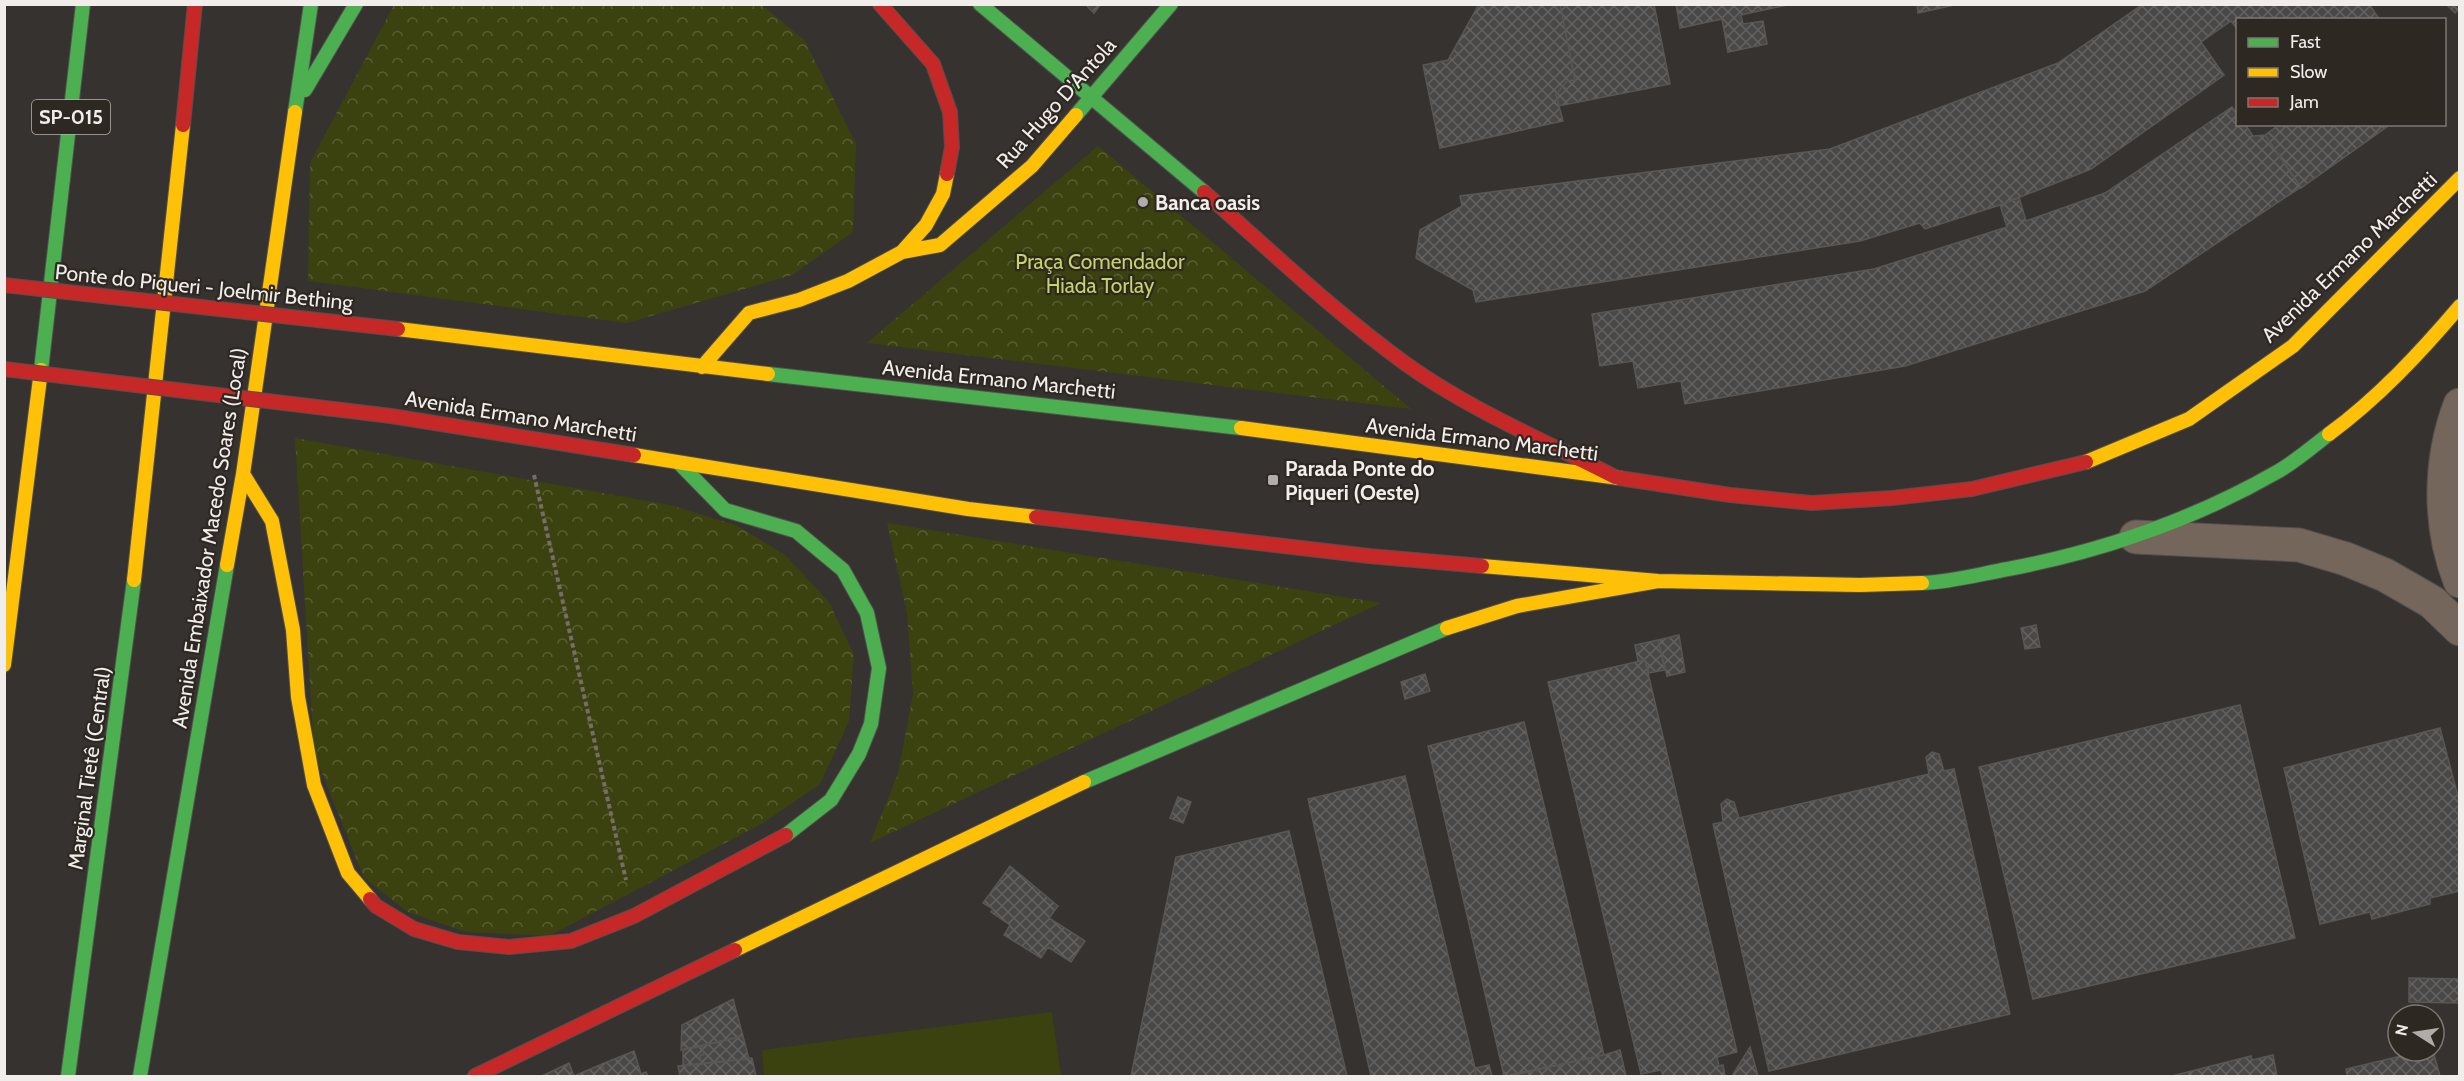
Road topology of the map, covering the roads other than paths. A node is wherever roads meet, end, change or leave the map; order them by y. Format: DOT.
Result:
graph roads {
  1 [pos="83,4"];
  2 [pos="195,4"];
  3 [pos="311,4"];
  4 [pos="356,4"];
  5 [pos="880,4"];
  6 [pos="980,4"];
  7 [pos="1171,4"];
  8 [pos="1093,97"];
  9 [pos="298,101"];
  10 [pos="2460,178"];
  11 [pos="902,252"];
  12 [pos="4,285"];
  13 [pos="2460,306"];
  14 [pos="398,329"];
  15 [pos="702,367"];
  16 [pos="4,369"];
  17 [pos="2460,405"];
  18 [pos="679,464"];
  19 [pos="243,474"];
  20 [pos="1615,477"];
  21 [pos="2136,537"];
  22 [pos="1658,581"];
  23 [pos="2460,581"];
  24 [pos="2460,629"];
  25 [pos="4,665"];
  26 [pos="68,1077"];
  27 [pos="140,1077"];
  28 [pos="475,1077"];
  1 -- 25 [label="main road, SP-015"];
  2 -- 26 [label="main road, Marginal Tietê (Central)"];
  3 -- 9 [label="main road, Avenida Embaixador Macedo Soares (Local)"];
  4 -- 9 [label="main road"];
  5 -- 11 [label="main road"];
  6 -- 8 [label="main road"];
  7 -- 8 [label="main road, Rua Hugo D'Antola"];
  8 -- 11 [label="main road, Rua Hugo D'Antola"];
  8 -- 20 [label="main road"];
  9 -- 19 [label="main road, Avenida Embaixador Macedo Soares (Local)"];
  10 -- 20 [label="main road, Avenida Ermano Marchetti"];
  11 -- 15 [label="main road"];
  12 -- 14 [label="main road, Ponte do Piqueri - Joelmir Bething, bridge"];
  13 -- 21 [label="main road, Avenida Ermano Marchetti"];
  14 -- 15 [label="main road, Avenida Ermano Marchetti"];
  15 -- 20 [label="main road, Avenida Ermano Marchetti"];
  16 -- 18 [label="main road, Avenida Ermano Marchetti, bridge"];
  17 -- 23 [label="street"];
  18 -- 19 [label="main road"];
  18 -- 22 [label="main road, Avenida Ermano Marchetti"];
  19 -- 27 [label="main road, Avenida Embaixador Macedo Soares (Local)"];
  21 -- 22 [label="main road, Avenida Ermano Marchetti"];
  21 -- 24 [label="street"];
  22 -- 28 [label="main road"];
}
